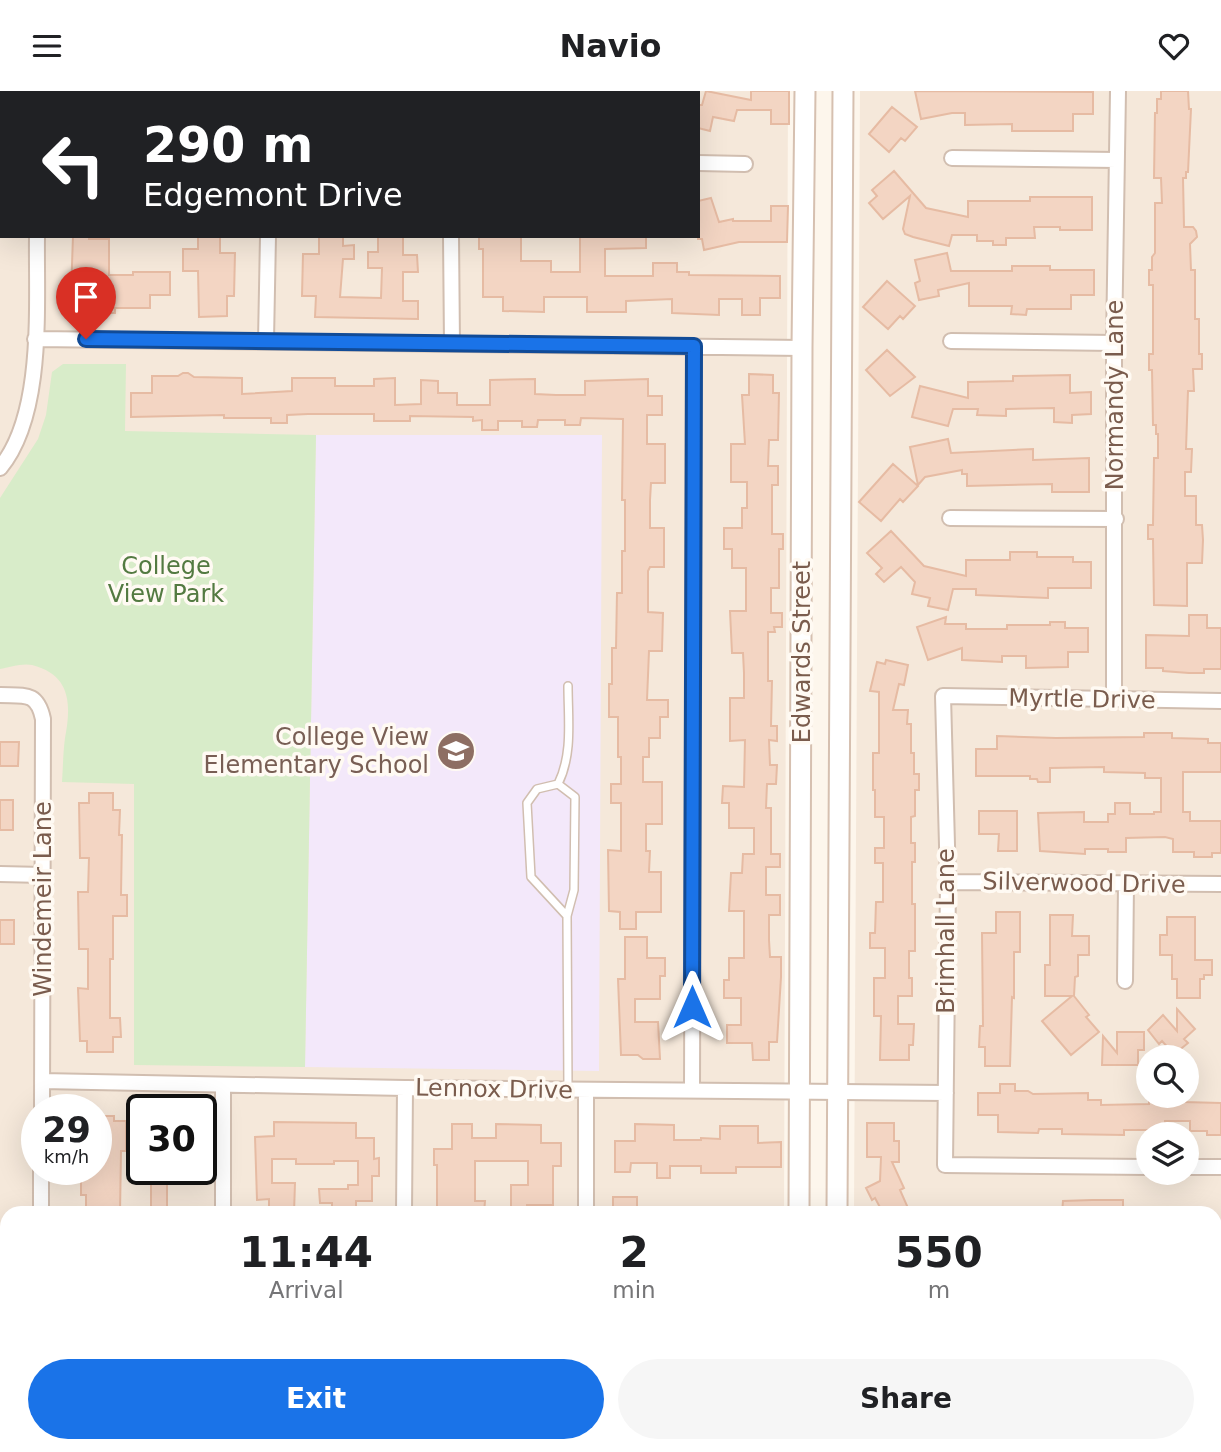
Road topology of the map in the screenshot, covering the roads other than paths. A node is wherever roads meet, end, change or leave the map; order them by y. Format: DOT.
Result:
graph roads {
  1 [pos="805,91"];
  2 [pos="843,91"];
  3 [pos="1118,91"];
  4 [pos="952,158"];
  5 [pos="1117,160"];
  6 [pos="700,163"];
  7 [pos="745,164"];
  8 [pos="37,238"];
  9 [pos="268,238"];
  10 [pos="451,238"];
  11 [pos="35,339"];
  12 [pos="266,341"];
  13 [pos="951,341"];
  14 [pos="1114,343"];
  15 [pos="452,344"];
  16 [pos="694,346"];
  17 [pos="802,348"];
  18 [pos="0,468"];
  19 [pos="950,518"];
  20 [pos="1116,519"];
  21 [pos="568,686"];
  22 [pos="0,695"];
  23 [pos="943,696"];
  24 [pos="1114,699"];
  25 [pos="1221,701"];
  26 [pos="558,784"];
  27 [pos="0,874"];
  28 [pos="43,875"];
  29 [pos="948,882"];
  30 [pos="1126,883"];
  31 [pos="1221,884"];
  32 [pos="567,916"];
  33 [pos="1125,981"];
  34 [pos="42,1081"];
  35 [pos="223,1084"];
  36 [pos="405,1088"];
  37 [pos="568,1090"];
  38 [pos="586,1090"];
  39 [pos="692,1090"];
  40 [pos="800,1091"];
  41 [pos="838,1091"];
  42 [pos="946,1093"];
  43 [pos="42,1094"];
  44 [pos="1136,1167"];
  45 [pos="1199,1167"];
  46 [pos="1221,1167"];
  47 [pos="41,1185"];
  48 [pos="41,1206"];
  49 [pos="223,1206"];
  50 [pos="404,1206"];
  51 [pos="586,1206"];
  52 [pos="799,1206"];
  53 [pos="837,1206"];
  1 -- 17 [label="main road, Edwards Street"];
  2 -- 41 [label="main road, Edwards Street"];
  3 -- 5 [label="street, Normandy Lane"];
  4 -- 5 [label="street"];
  5 -- 14 [label="street, Normandy Lane"];
  6 -- 7 [label="street"];
  8 -- 11 [label="street"];
  9 -- 12 [label="street"];
  10 -- 15 [label="street"];
  11 -- 12 [label="street"];
  11 -- 18 [label="street"];
  12 -- 15 [label="street"];
  13 -- 14 [label="street"];
  14 -- 20 [label="street, Normandy Lane"];
  15 -- 16 [label="street"];
  16 -- 17 [label="street"];
  16 -- 39 [label="street"];
  17 -- 40 [label="main road, Edwards Street"];
  19 -- 20 [label="street"];
  20 -- 24 [label="street, Normandy Lane"];
  21 -- 26 [label="lane"];
  22 -- 28 [label="street, Windemeir Lane"];
  23 -- 24 [label="street, Myrtle Drive"];
  23 -- 29 [label="street, Brimhall Lane"];
  24 -- 25 [label="street, Myrtle Drive"];
  26 -- 32 [label="lane"];
  26 -- 32 [label="lane"];
  27 -- 28 [label="street"];
  28 -- 34 [label="street, Windemeir Lane"];
  29 -- 30 [label="street, Silverwood Drive"];
  29 -- 42 [label="street, Brimhall Lane"];
  30 -- 31 [label="street, Silverwood Drive"];
  30 -- 33 [label="street"];
  32 -- 37 [label="lane"];
  34 -- 35 [label="street, Lennox Drive"];
  34 -- 43 [label="street, Windemeir Lane"];
  35 -- 36 [label="street, Lennox Drive"];
  35 -- 49 [label="street"];
  36 -- 37 [label="street, Lennox Drive"];
  36 -- 50 [label="street"];
  37 -- 38 [label="street, Lennox Drive"];
  38 -- 39 [label="street, Lennox Drive"];
  38 -- 51 [label="street"];
  39 -- 40 [label="street, Lennox Drive"];
  40 -- 41 [label="street, Lennox Drive"];
  40 -- 52 [label="main road, Edwards Street"];
  41 -- 42 [label="street, Lennox Drive"];
  41 -- 53 [label="main road, Edwards Street"];
  42 -- 44 [label="street, Brimhall Lane"];
  45 -- 46 [label="street"];
  47 -- 48 [label="street"];
}
